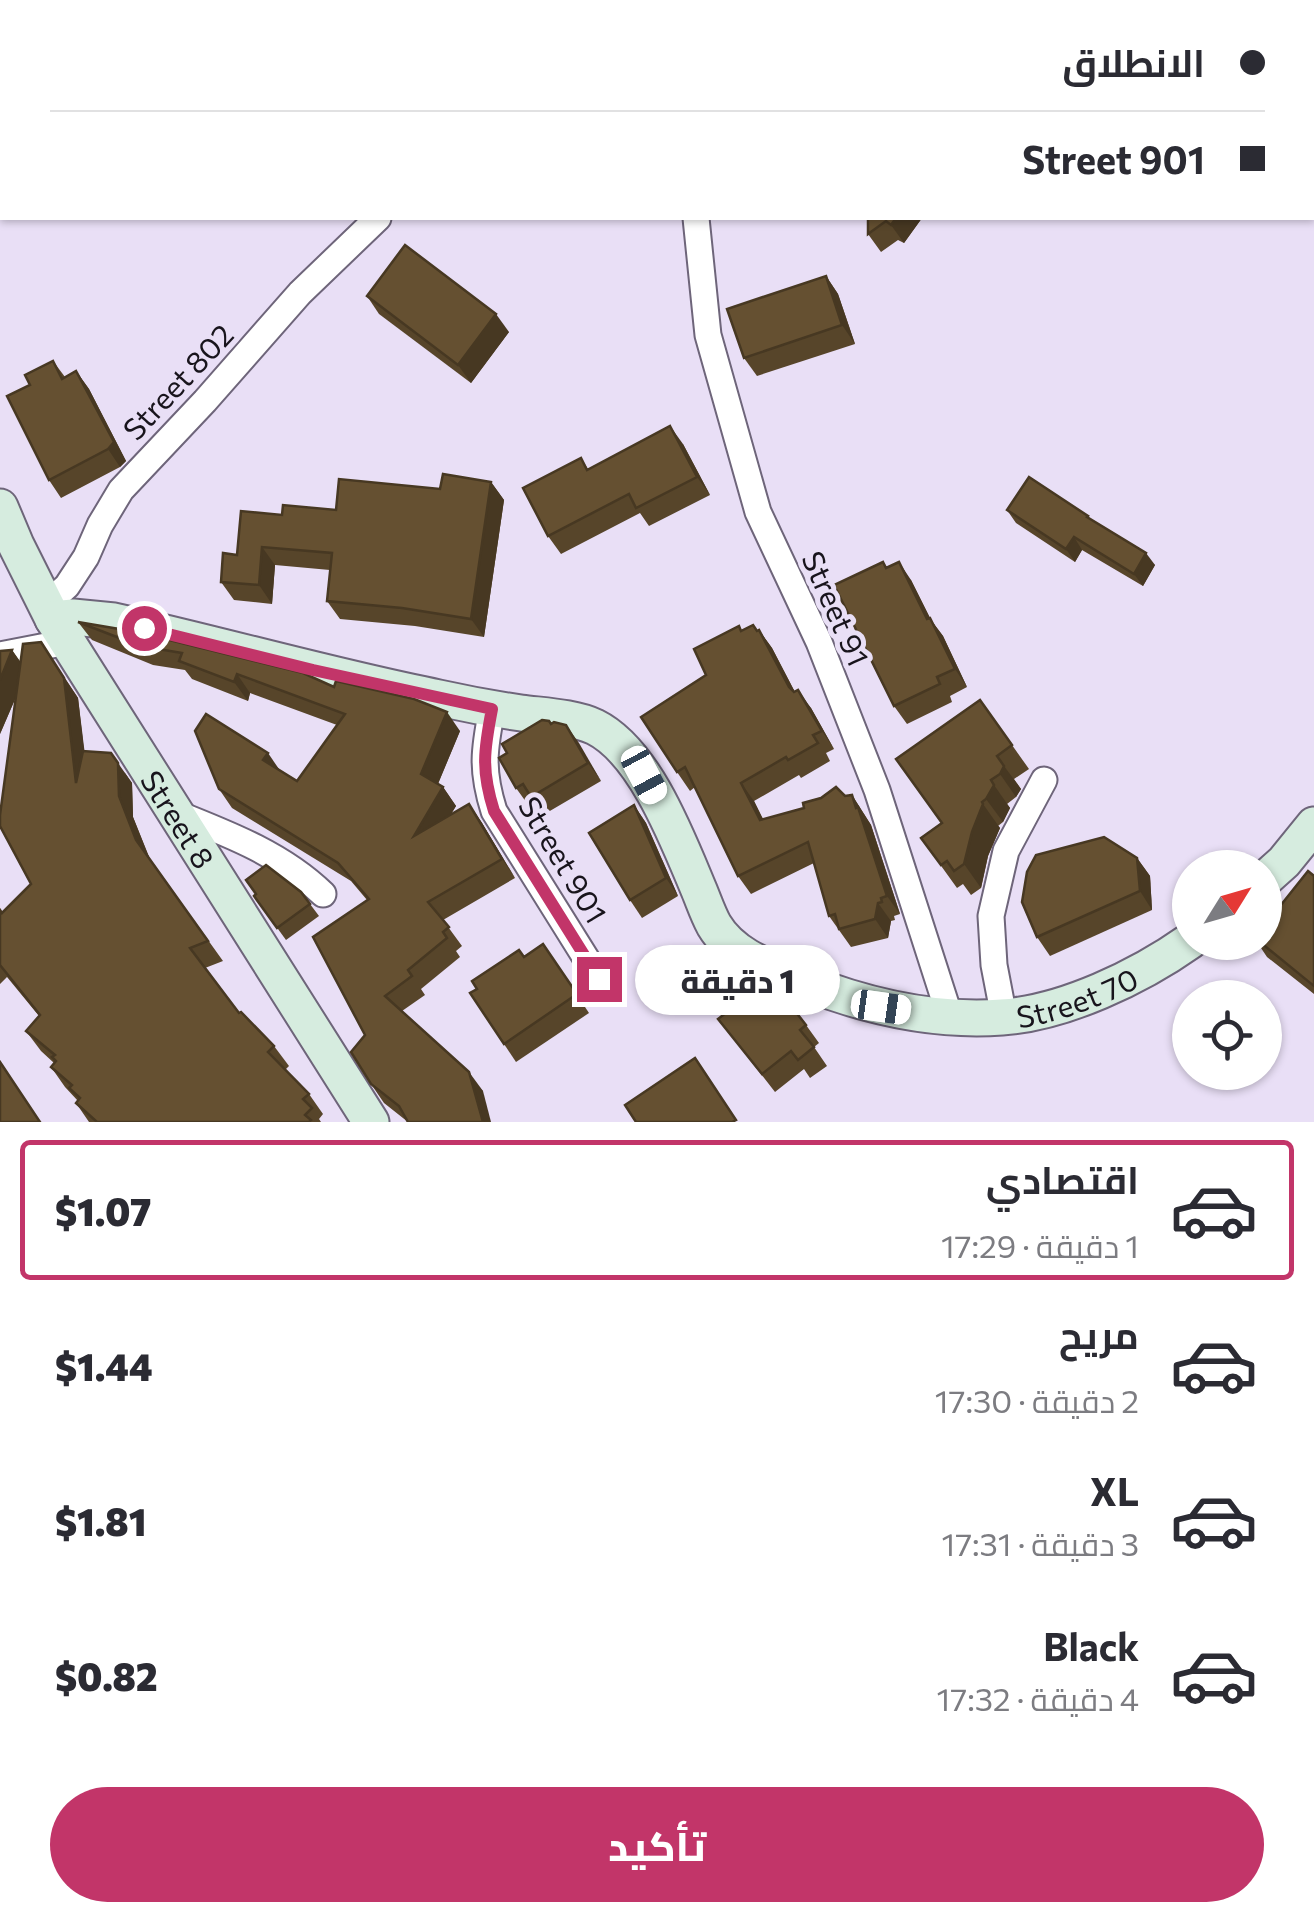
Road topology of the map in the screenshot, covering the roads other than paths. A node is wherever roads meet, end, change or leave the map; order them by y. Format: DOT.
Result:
graph roads {
  1 [pos="376,220"];
  2 [pos="696,220"];
  3 [pos="0,506"];
  4 [pos="55,622"];
  5 [pos="0,655"];
  6 [pos="492,709"];
  7 [pos="1044,780"];
  8 [pos="173,812"];
  9 [pos="1314,826"];
  10 [pos="1282,864"];
  11 [pos="323,894"];
  12 [pos="1172,952"];
  13 [pos="599,979"];
  14 [pos="950,1017"];
  15 [pos="1004,1017"];
  16 [pos="371,1122"];
  1 -- 4 [label="street, Street 802"];
  2 -- 14 [label="street, Street 91"];
  3 -- 4 [label="street, Street 8"];
  4 -- 5 [label="street"];
  4 -- 6 [label="street, Street 70"];
  4 -- 8 [label="street, Street 8"];
  6 -- 13 [label="street, Street 901"];
  6 -- 14 [label="street, Street 70"];
  7 -- 15 [label="street"];
  8 -- 11 [label="street"];
  8 -- 16 [label="street, Street 8"];
  9 -- 10 [label="street"];
  12 -- 15 [label="street, Street 70"];
  14 -- 15 [label="street, Street 70"];
}
